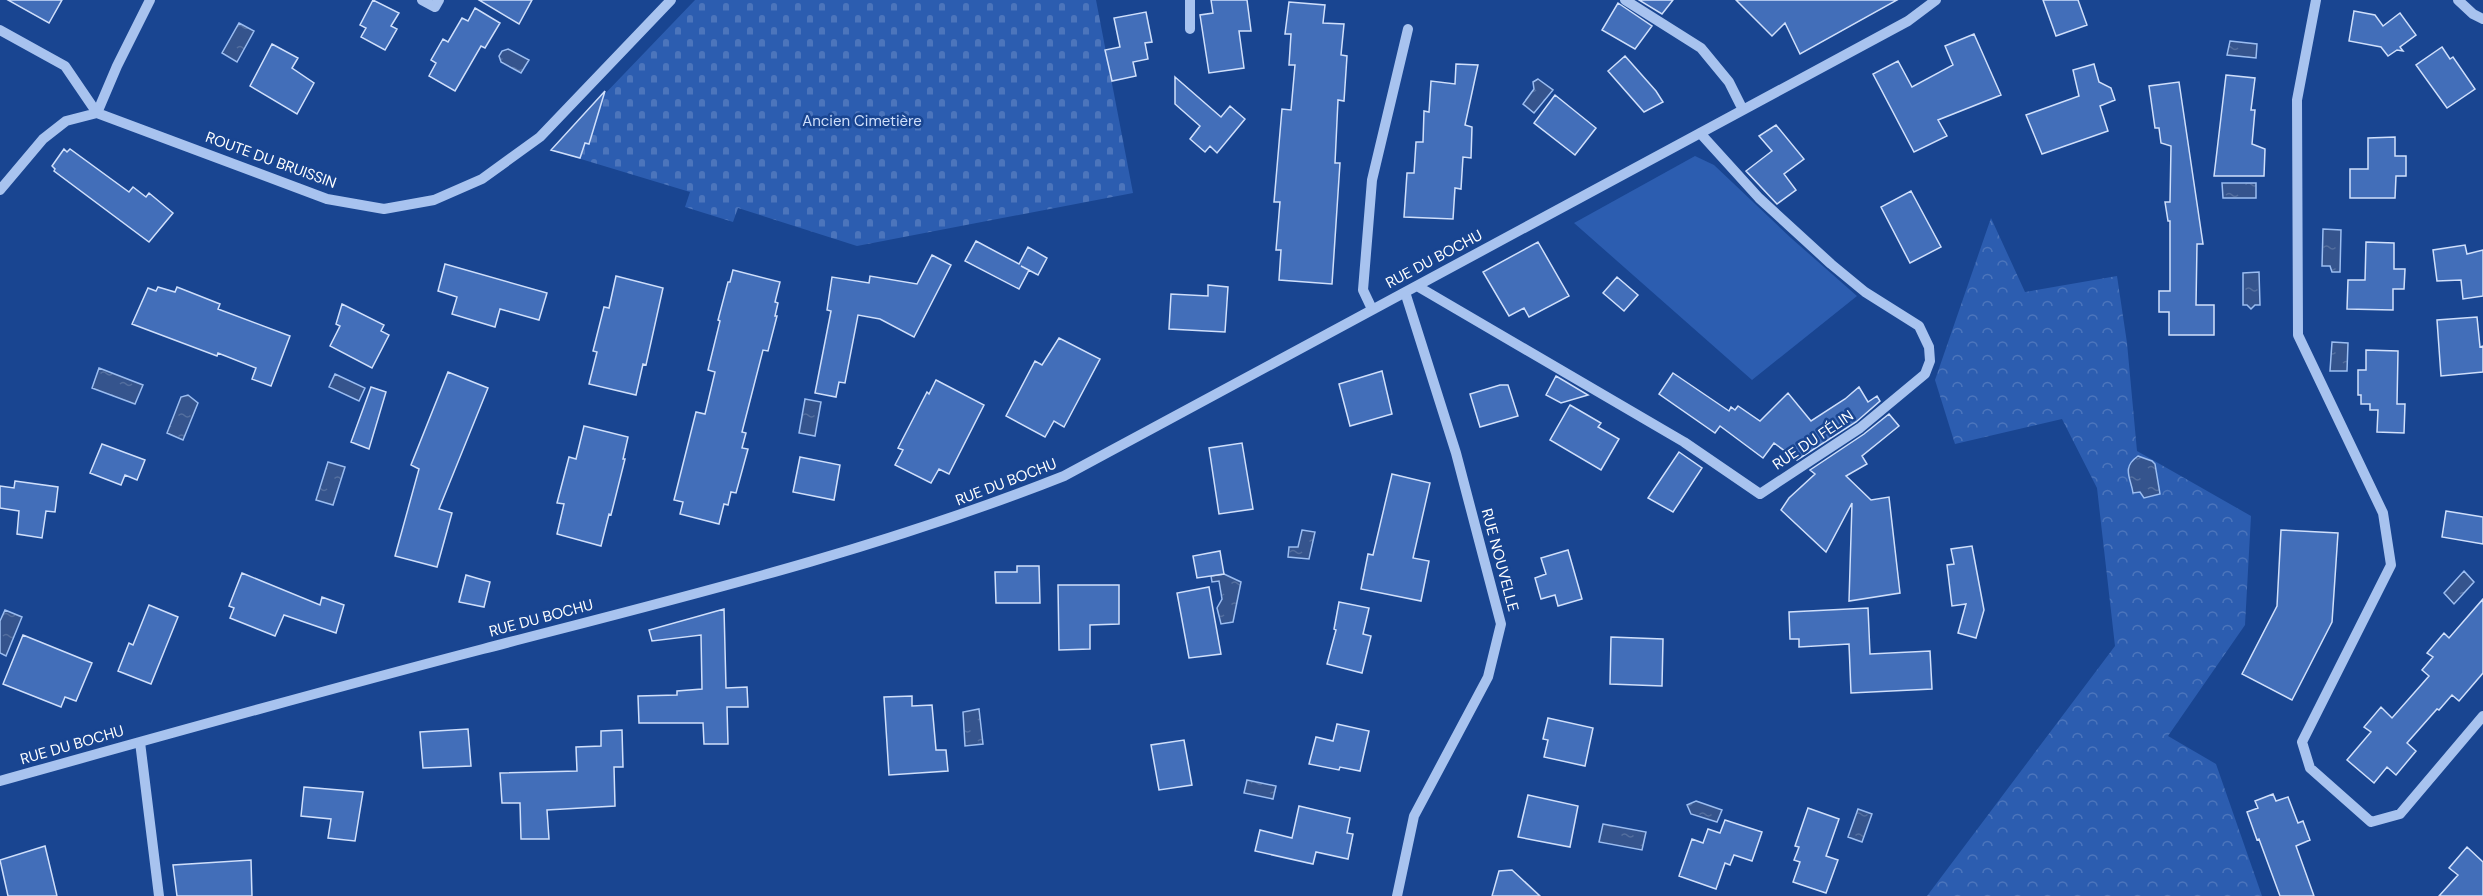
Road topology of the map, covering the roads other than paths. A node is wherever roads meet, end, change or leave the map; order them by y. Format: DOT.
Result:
graph roads {
  1 [pos="150,0"];
  2 [pos="422,0"];
  3 [pos="671,0"];
  4 [pos="1190,0"];
  5 [pos="1625,0"];
  6 [pos="1936,0"];
  7 [pos="2316,0"];
  8 [pos="2458,0"];
  9 [pos="437,4"];
  10 [pos="2483,19"];
  11 [pos="1190,29"];
  12 [pos="1408,29"];
  13 [pos="0,30"];
  14 [pos="1743,110"];
  15 [pos="97,112"];
  16 [pos="1700,133"];
  17 [pos="0,190"];
  18 [pos="1417,286"];
  19 [pos="1405,292"];
  20 [pos="1372,309"];
  21 [pos="2483,717"];
  22 [pos="140,742"];
  23 [pos="0,781"];
  24 [pos="159,896"];
  25 [pos="1397,896"];
  1 -- 15 [label="street"];
  2 -- 9 [label="street"];
  3 -- 15 [label="street, ROUTE DU BRUISSIN"];
  4 -- 11 [label="street"];
  5 -- 14 [label="street"];
  6 -- 14 [label="street, RUE DU BOCHU"];
  7 -- 21 [label="street"];
  8 -- 10 [label="street"];
  12 -- 20 [label="street"];
  13 -- 15 [label="street"];
  14 -- 16 [label="street, RUE DU BOCHU"];
  15 -- 17 [label="street"];
  16 -- 18 [label="street, RUE DU BOCHU"];
  16 -- 18 [label="street, RUE DU FÉLIN"];
  18 -- 19 [label="street, RUE DU BOCHU"];
  19 -- 20 [label="street, RUE DU BOCHU"];
  19 -- 25 [label="street, RUE NOUVELLE"];
  20 -- 22 [label="street, RUE DU BOCHU"];
  22 -- 23 [label="street, RUE DU BOCHU"];
  22 -- 24 [label="street"];
}
